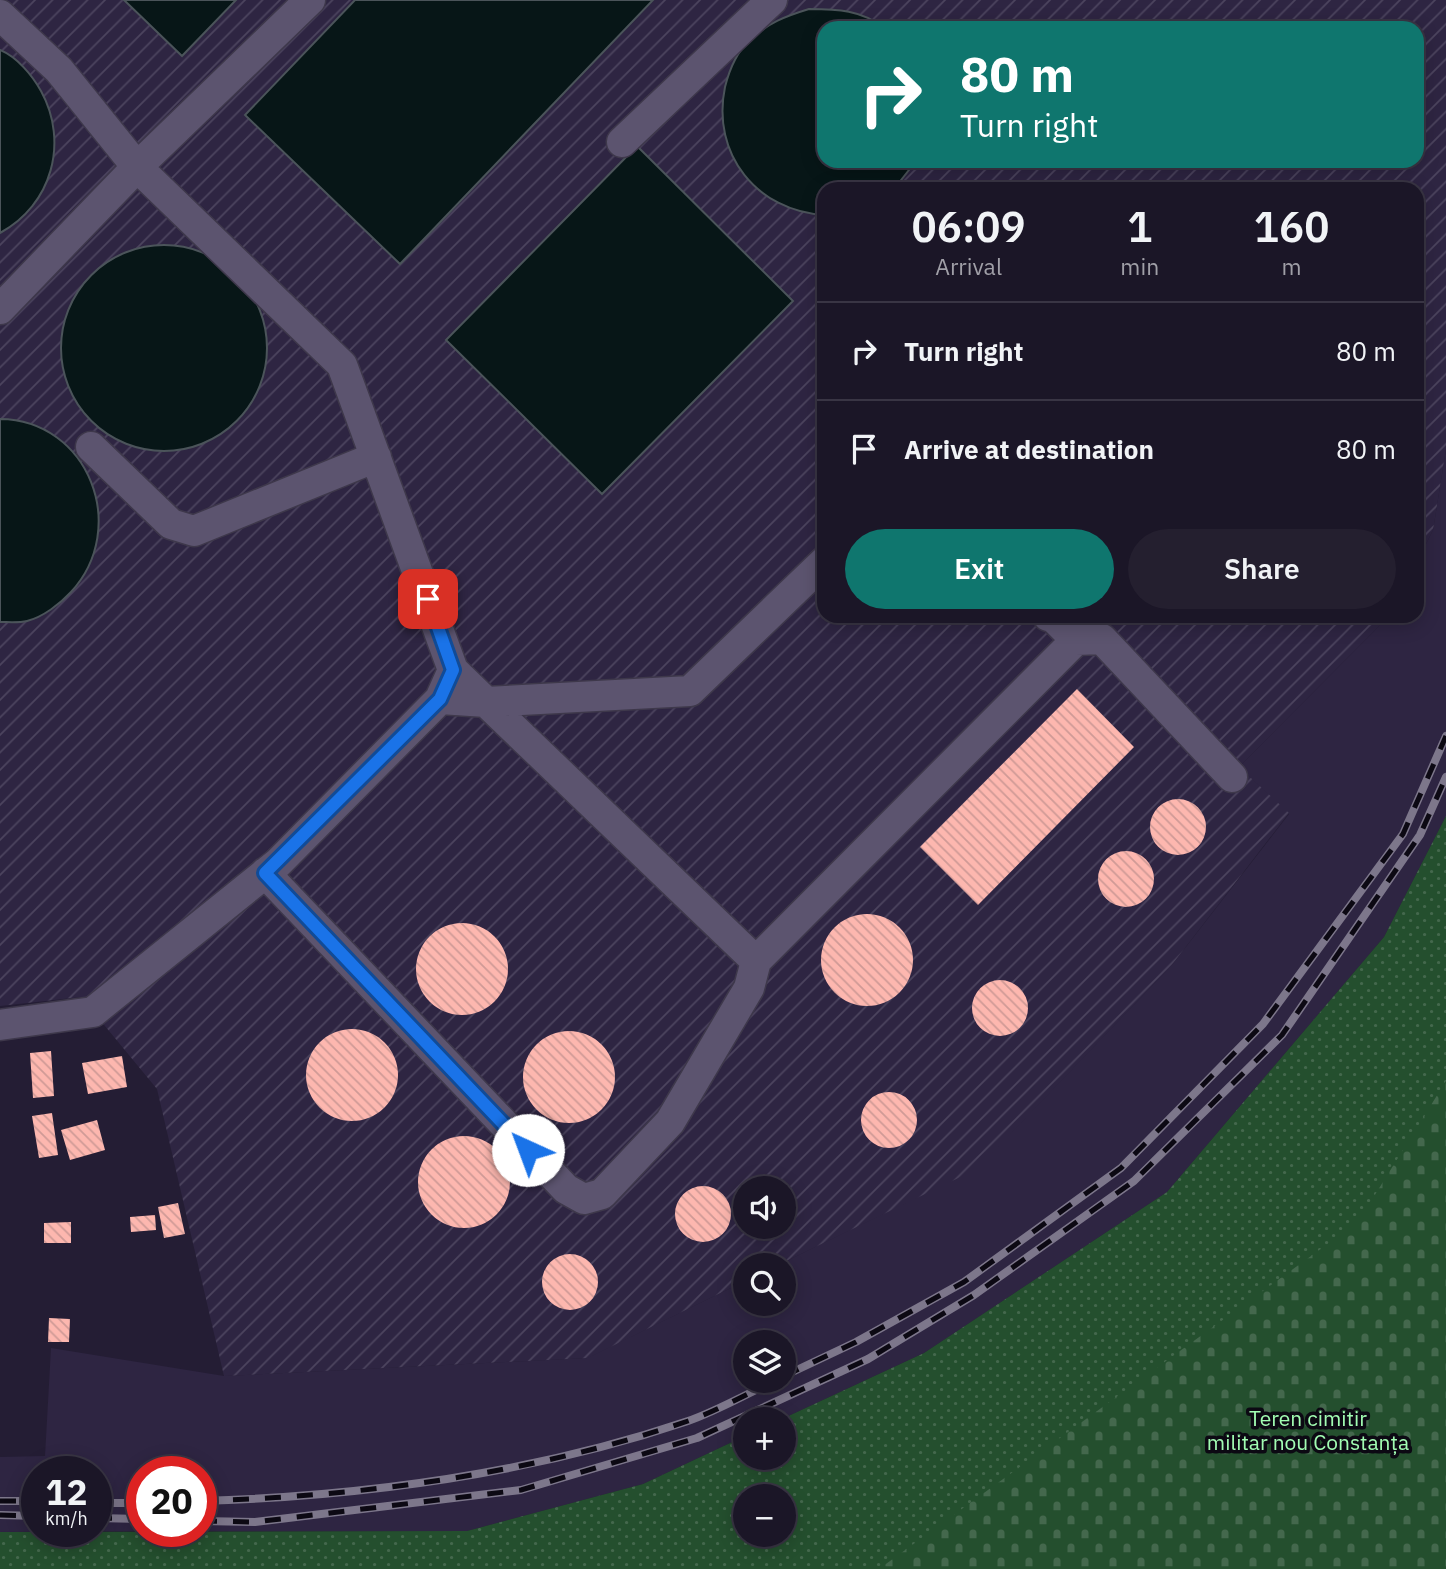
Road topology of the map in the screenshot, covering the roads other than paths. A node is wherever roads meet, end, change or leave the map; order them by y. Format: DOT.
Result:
graph roads {
  1 [pos="310,0"];
  2 [pos="772,0"];
  3 [pos="0,15"];
  4 [pos="622,142"];
  5 [pos="137,167"];
  6 [pos="0,309"];
  7 [pos="91,447"];
  8 [pos="376,457"];
  9 [pos="817,569"];
  10 [pos="1059,623"];
  11 [pos="1076,640"];
  12 [pos="453,670"];
  13 [pos="440,699"];
  14 [pos="485,702"];
  15 [pos="1232,777"];
  16 [pos="265,873"];
  17 [pos="756,961"];
  18 [pos="0,1025"];
  1 -- 5 [label="street"];
  2 -- 4 [label="street"];
  3 -- 5 [label="street"];
  5 -- 6 [label="street"];
  5 -- 8 [label="street"];
  7 -- 8 [label="street"];
  8 -- 12 [label="street"];
  9 -- 14 [label="street"];
  10 -- 11 [label="street"];
  11 -- 15 [label="street"];
  11 -- 17 [label="street"];
  12 -- 13 [label="street"];
  12 -- 14 [label="street"];
  13 -- 14 [label="street"];
  13 -- 16 [label="street"];
  14 -- 17 [label="street"];
  16 -- 17 [label="street"];
  16 -- 18 [label="street"];
}
